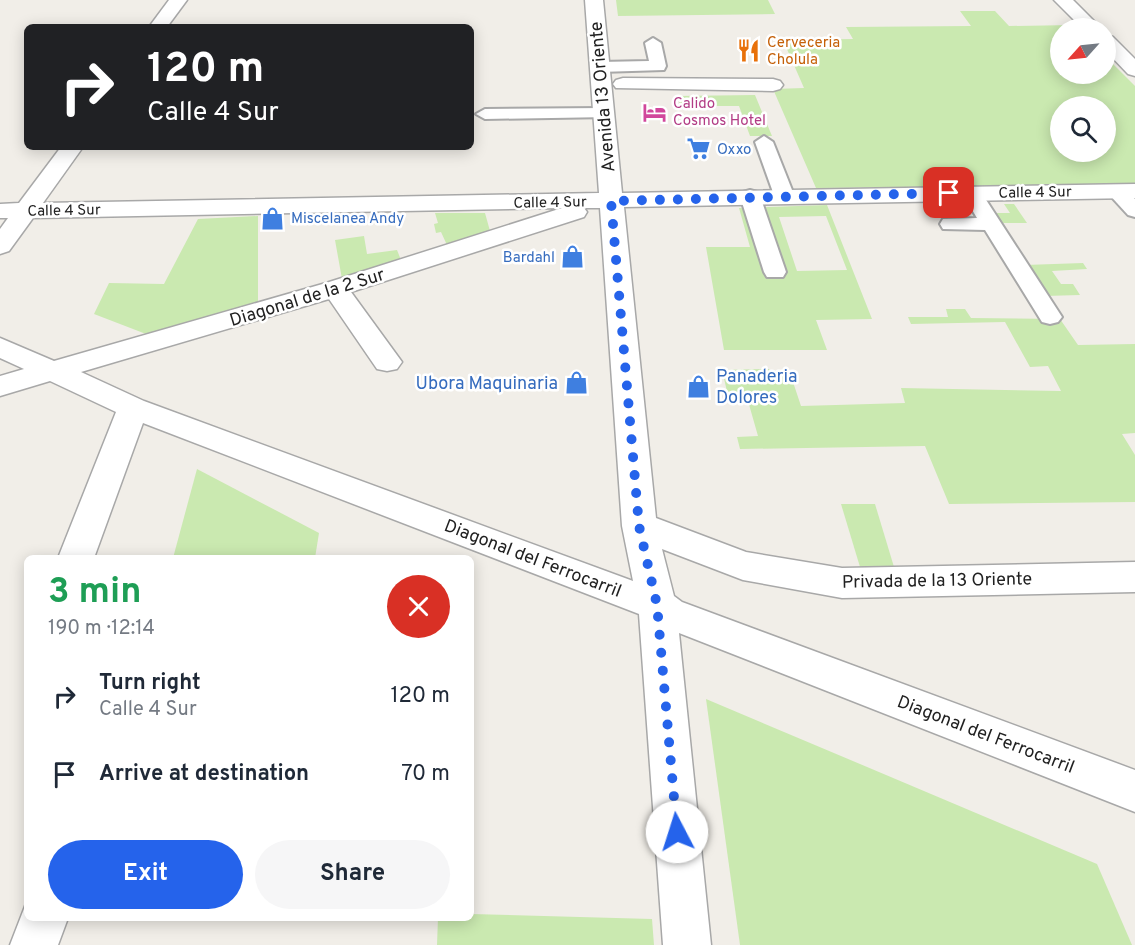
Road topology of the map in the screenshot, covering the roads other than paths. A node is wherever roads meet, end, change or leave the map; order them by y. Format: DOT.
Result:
graph roads {
  1 [pos="178,0"];
  2 [pos="594,0"];
  3 [pos="1063,0"];
  4 [pos="1082,18"];
  5 [pos="160,24"];
  6 [pos="653,43"];
  7 [pos="1116,51"];
  8 [pos="600,67"];
  9 [pos="1135,70"];
  10 [pos="623,84"];
  11 [pos="773,85"];
  12 [pos="604,112"];
  13 [pos="485,114"];
  14 [pos="764,141"];
  15 [pos="70,150"];
  16 [pos="1126,191"];
  17 [pos="972,193"];
  18 [pos="784,195"];
  19 [pos="750,196"];
  20 [pos="611,201"];
  21 [pos="26,210"];
  22 [pos="0,211"];
  23 [pos="1135,211"];
  24 [pos="951,224"];
  25 [pos="991,224"];
  26 [pos="0,246"];
  27 [pos="775,272"];
  28 [pos="335,289"];
  29 [pos="1050,316"];
  30 [pos="0,347"];
  31 [pos="387,362"];
  32 [pos="52,372"];
  33 [pos="0,386"];
  34 [pos="133,408"];
  35 [pos="639,526"];
  36 [pos="77,555"];
  37 [pos="1135,577"];
  38 [pos="657,605"];
  39 [pos="1135,791"];
  40 [pos="43,921"];
  41 [pos="34,945"];
  42 [pos="687,945"];
  1 -- 5 [label="street"];
  2 -- 8 [label="street, Avenida 13 Oriente"];
  3 -- 4 [label="street"];
  6 -- 8 [label="lane"];
  7 -- 9 [label="street"];
  8 -- 12 [label="street, Avenida 13 Oriente"];
  10 -- 11 [label="street"];
  12 -- 13 [label="lane"];
  12 -- 20 [label="street, Avenida 13 Oriente"];
  14 -- 18 [label="lane"];
  15 -- 21 [label="street"];
  16 -- 17 [label="street, Calle 4 Sur"];
  16 -- 23 [label="lane"];
  17 -- 18 [label="street, Calle 4 Sur"];
  17 -- 25 [label="lane"];
  18 -- 19 [label="street, Calle 4 Sur"];
  19 -- 20 [label="street, Calle 4 Sur"];
  19 -- 27 [label="lane"];
  20 -- 21 [label="street, Calle 4 Sur"];
  20 -- 28 [label="street, Diagonal de la 2 Sur"];
  20 -- 35 [label="street, Avenida 13 Oriente"];
  21 -- 22 [label="street, Calle 4 Sur"];
  21 -- 26 [label="street"];
  24 -- 25 [label="lane"];
  25 -- 29 [label="lane"];
  28 -- 31 [label="street"];
  28 -- 32 [label="street, Diagonal de la 2 Sur"];
  30 -- 32 [label="street, Diagonal del Ferrocarril"];
  32 -- 33 [label="street, Diagonal de la 2 Sur"];
  32 -- 34 [label="street, Diagonal del Ferrocarril"];
  34 -- 36 [label="street"];
  34 -- 38 [label="street, Diagonal del Ferrocarril"];
  35 -- 37 [label="street, Privada de la 13 Oriente"];
  35 -- 38 [label="street, Avenida 13 Oriente"];
  38 -- 39 [label="street, Diagonal del Ferrocarril"];
  38 -- 42 [label="street, Avenida 13 Oriente"];
  40 -- 41 [label="street"];
}
